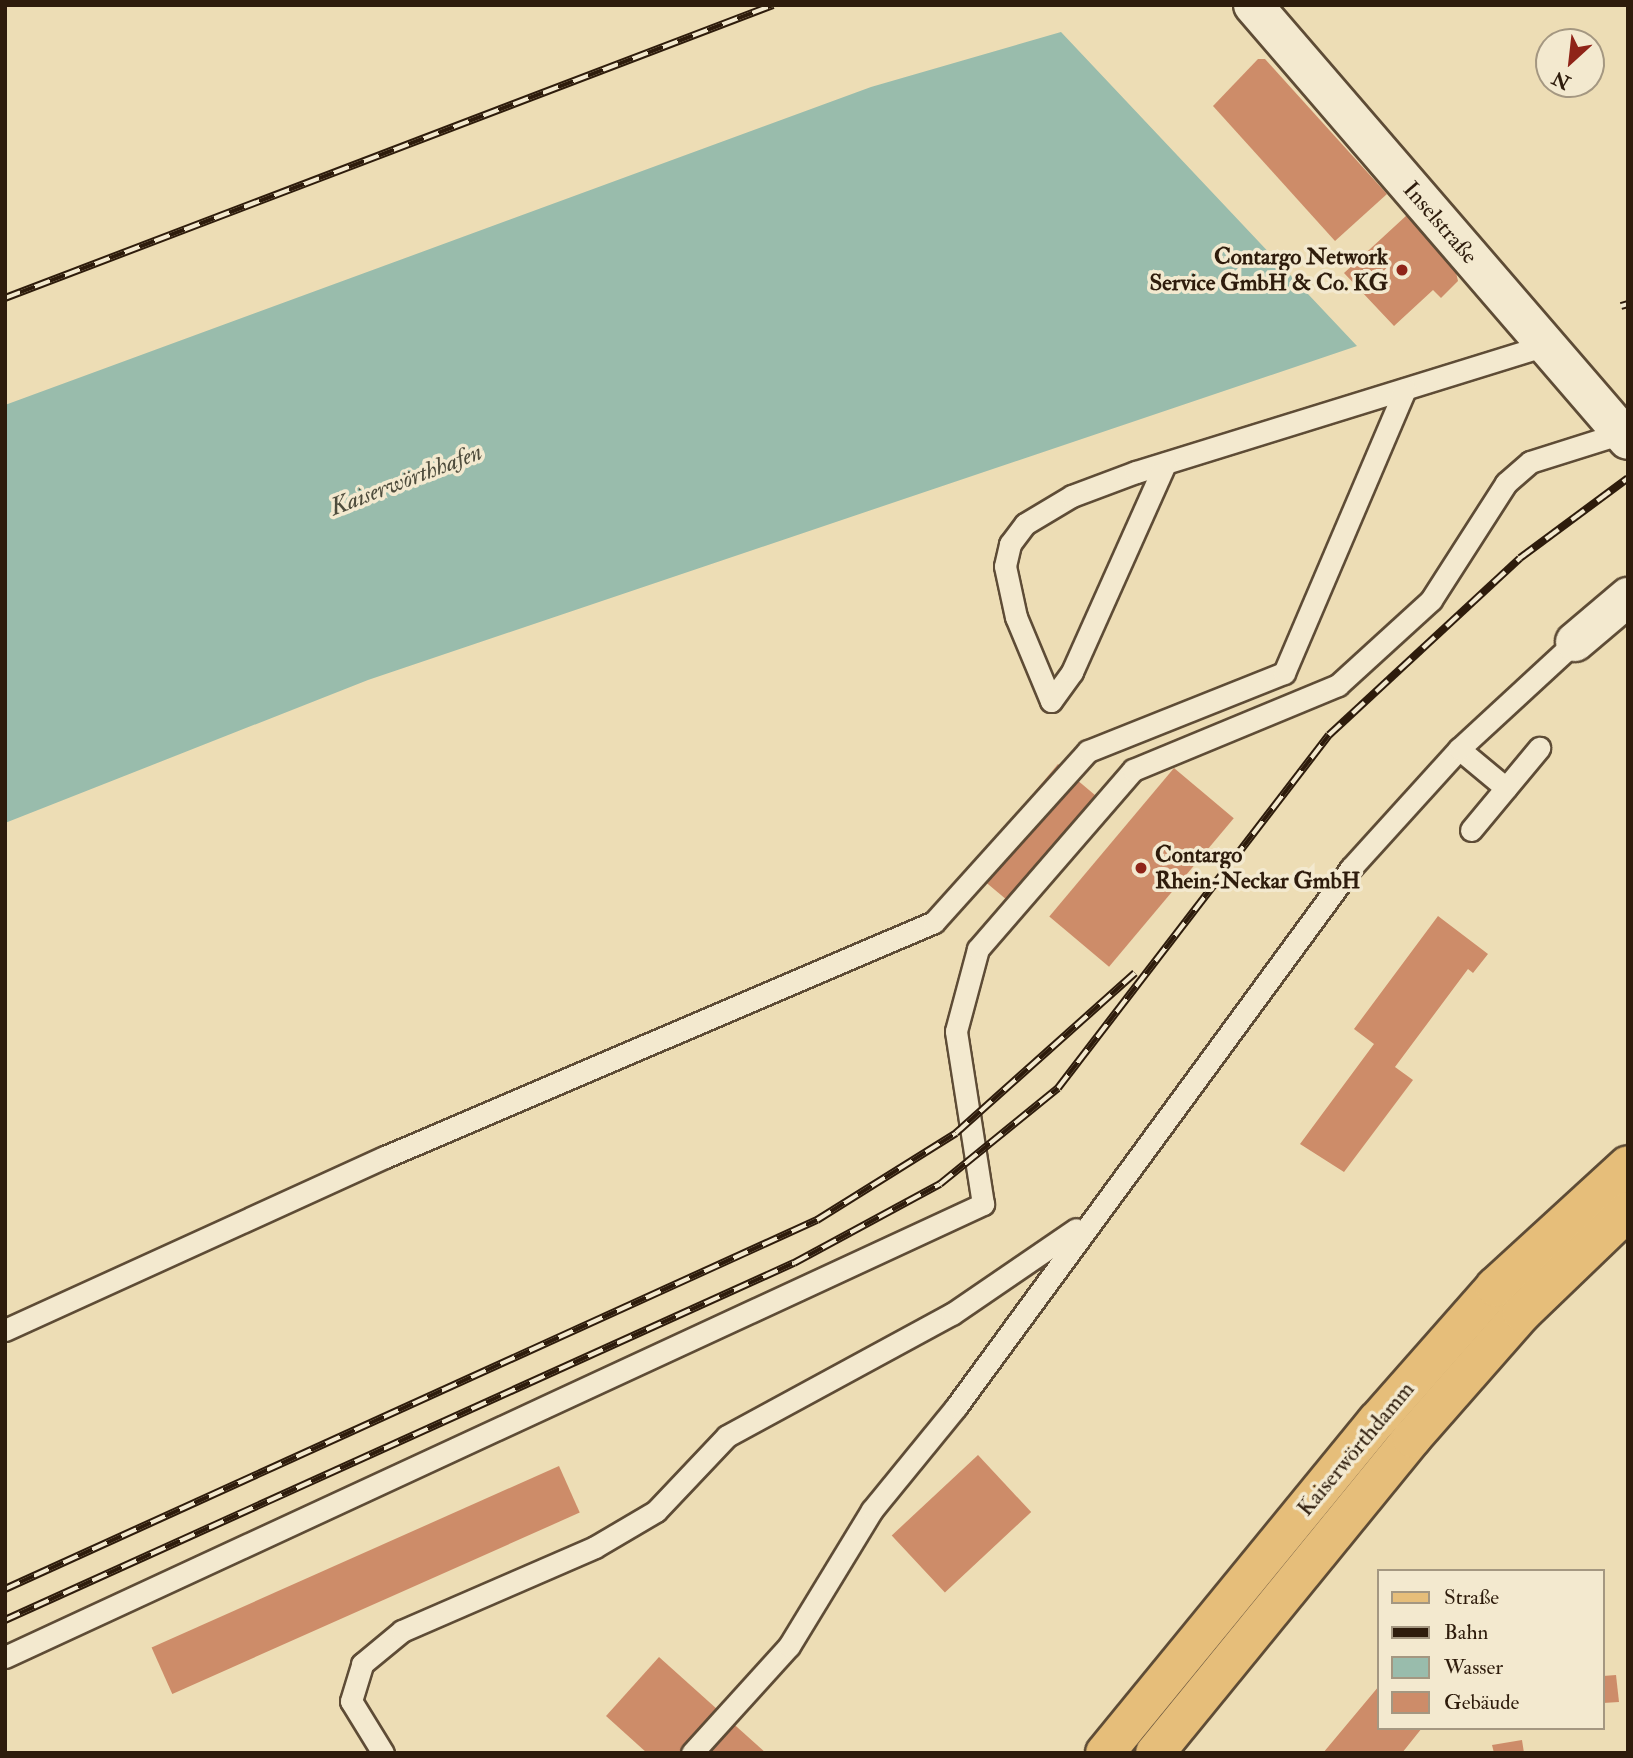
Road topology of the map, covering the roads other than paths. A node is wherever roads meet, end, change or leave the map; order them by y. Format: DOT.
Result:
graph roads {
  1 [pos="1253,5"];
  2 [pos="1546,345"];
  3 [pos="1405,390"];
  4 [pos="1625,437"];
  5 [pos="1165,464"];
  6 [pos="1628,597"];
  7 [pos="1575,642"];
  8 [pos="1539,748"];
  9 [pos="1459,749"];
  10 [pos="1506,788"];
  11 [pos="1471,830"];
  12 [pos="1628,1165"];
  13 [pos="1628,1210"];
  14 [pos="1089,1220"];
  15 [pos="5,1330"];
  16 [pos="5,1657"];
  17 [pos="383,1753"];
  18 [pos="692,1753"];
  19 [pos="1105,1753"];
  20 [pos="1155,1753"];
  1 -- 2 [label="street, Inselstraße"];
  2 -- 3 [label="lane"];
  2 -- 4 [label="street, Inselstraße"];
  3 -- 5 [label="lane"];
  3 -- 15 [label="lane"];
  4 -- 16 [label="lane"];
  5 -- 5 [label="lane"];
  6 -- 7 [label="street"];
  7 -- 9 [label="lane"];
  8 -- 10 [label="lane"];
  9 -- 10 [label="lane"];
  9 -- 14 [label="lane"];
  10 -- 11 [label="lane"];
  12 -- 19 [label="main road, Kaiserwörthdamm"];
  13 -- 20 [label="main road, Kaiserwörthdamm"];
  14 -- 17 [label="lane"];
  14 -- 18 [label="lane"];
}
